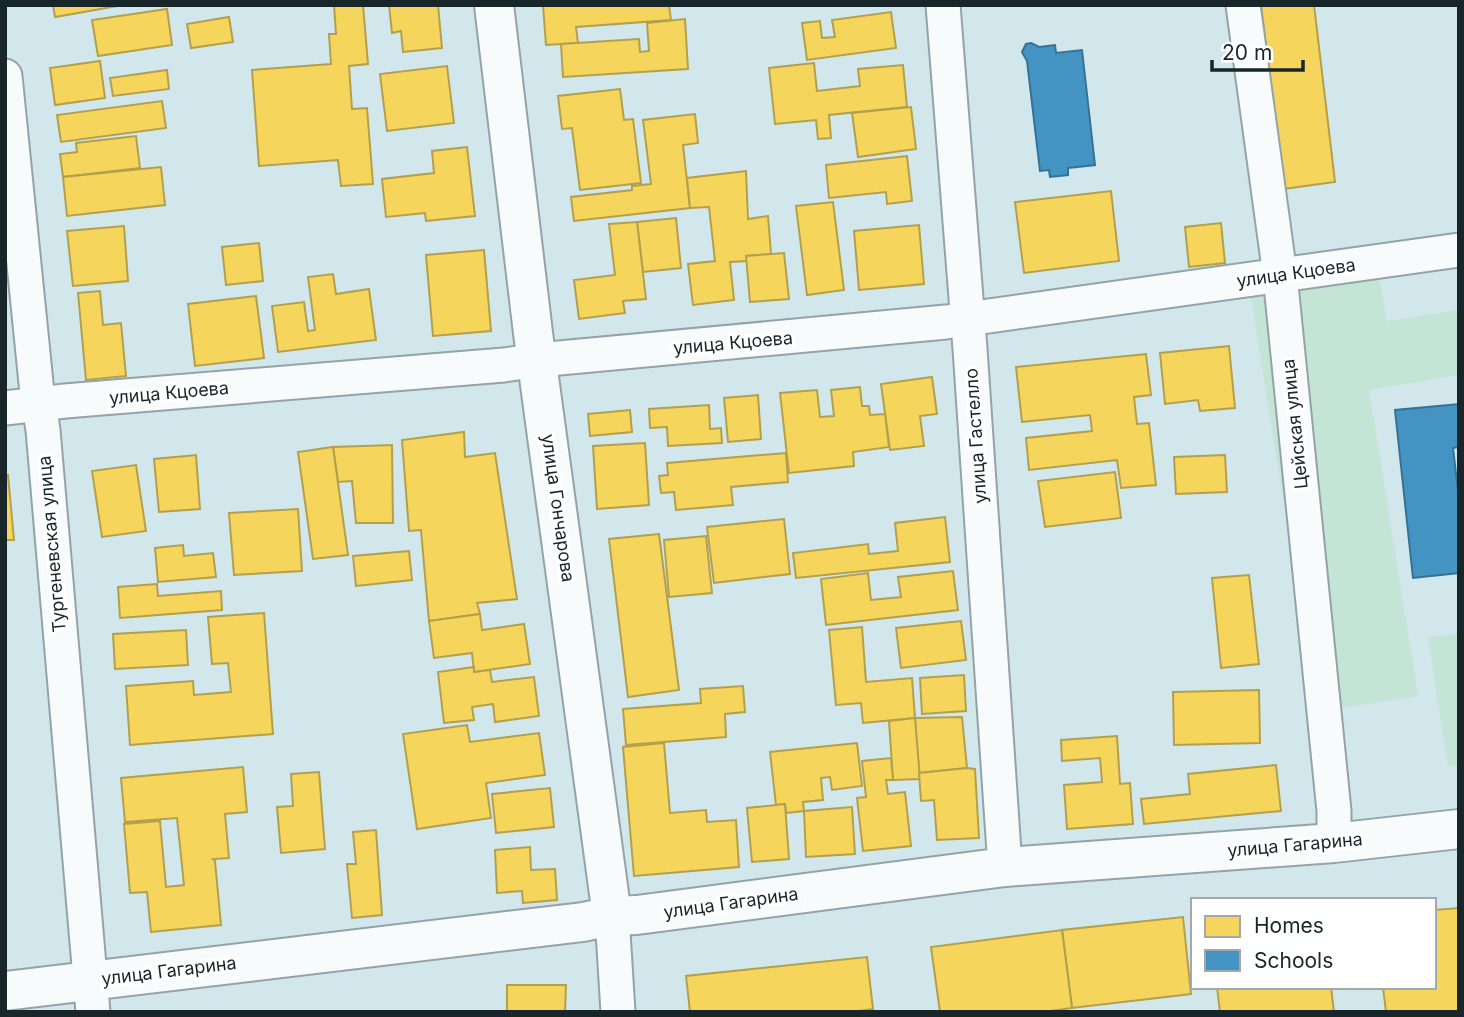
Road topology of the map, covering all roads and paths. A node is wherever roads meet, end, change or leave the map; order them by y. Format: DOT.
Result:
graph roads {
  1 [pos="494,5"];
  2 [pos="943,5"];
  3 [pos="1243,5"];
  4 [pos="5,76"];
  5 [pos="1459,250"];
  6 [pos="1280,275"];
  7 [pos="968,320"];
  8 [pos="538,360"];
  9 [pos="40,404"];
  10 [pos="5,408"];
  11 [pos="1459,829"];
  12 [pos="1334,843"];
  13 [pos="1004,867"];
  14 [pos="612,916"];
  15 [pos="5,991"];
  16 [pos="92,996"];
  17 [pos="618,1012"];
  1 -- 8 [label="street, улица Гончарова"];
  2 -- 7 [label="street, улица Гастелло"];
  3 -- 6 [label="street, Цейская улица"];
  4 -- 9 [label="street, Тургеневская улица"];
  5 -- 6 [label="street, улица Кцоева"];
  6 -- 7 [label="street, улица Кцоева"];
  6 -- 12 [label="street, Цейская улица"];
  7 -- 8 [label="street, улица Кцоева"];
  7 -- 13 [label="street, улица Гастелло"];
  8 -- 9 [label="street, улица Кцоева"];
  8 -- 14 [label="street, улица Гончарова"];
  9 -- 10 [label="street, улица Кцоева"];
  9 -- 16 [label="street, Тургеневская улица"];
  11 -- 12 [label="street, улица Гагарина"];
  12 -- 13 [label="street, улица Гагарина"];
  13 -- 14 [label="street, улица Гагарина"];
  14 -- 16 [label="street, улица Гагарина"];
  14 -- 17 [label="street, улица Гончарова"];
  15 -- 16 [label="street, улица Гагарина"];
}
